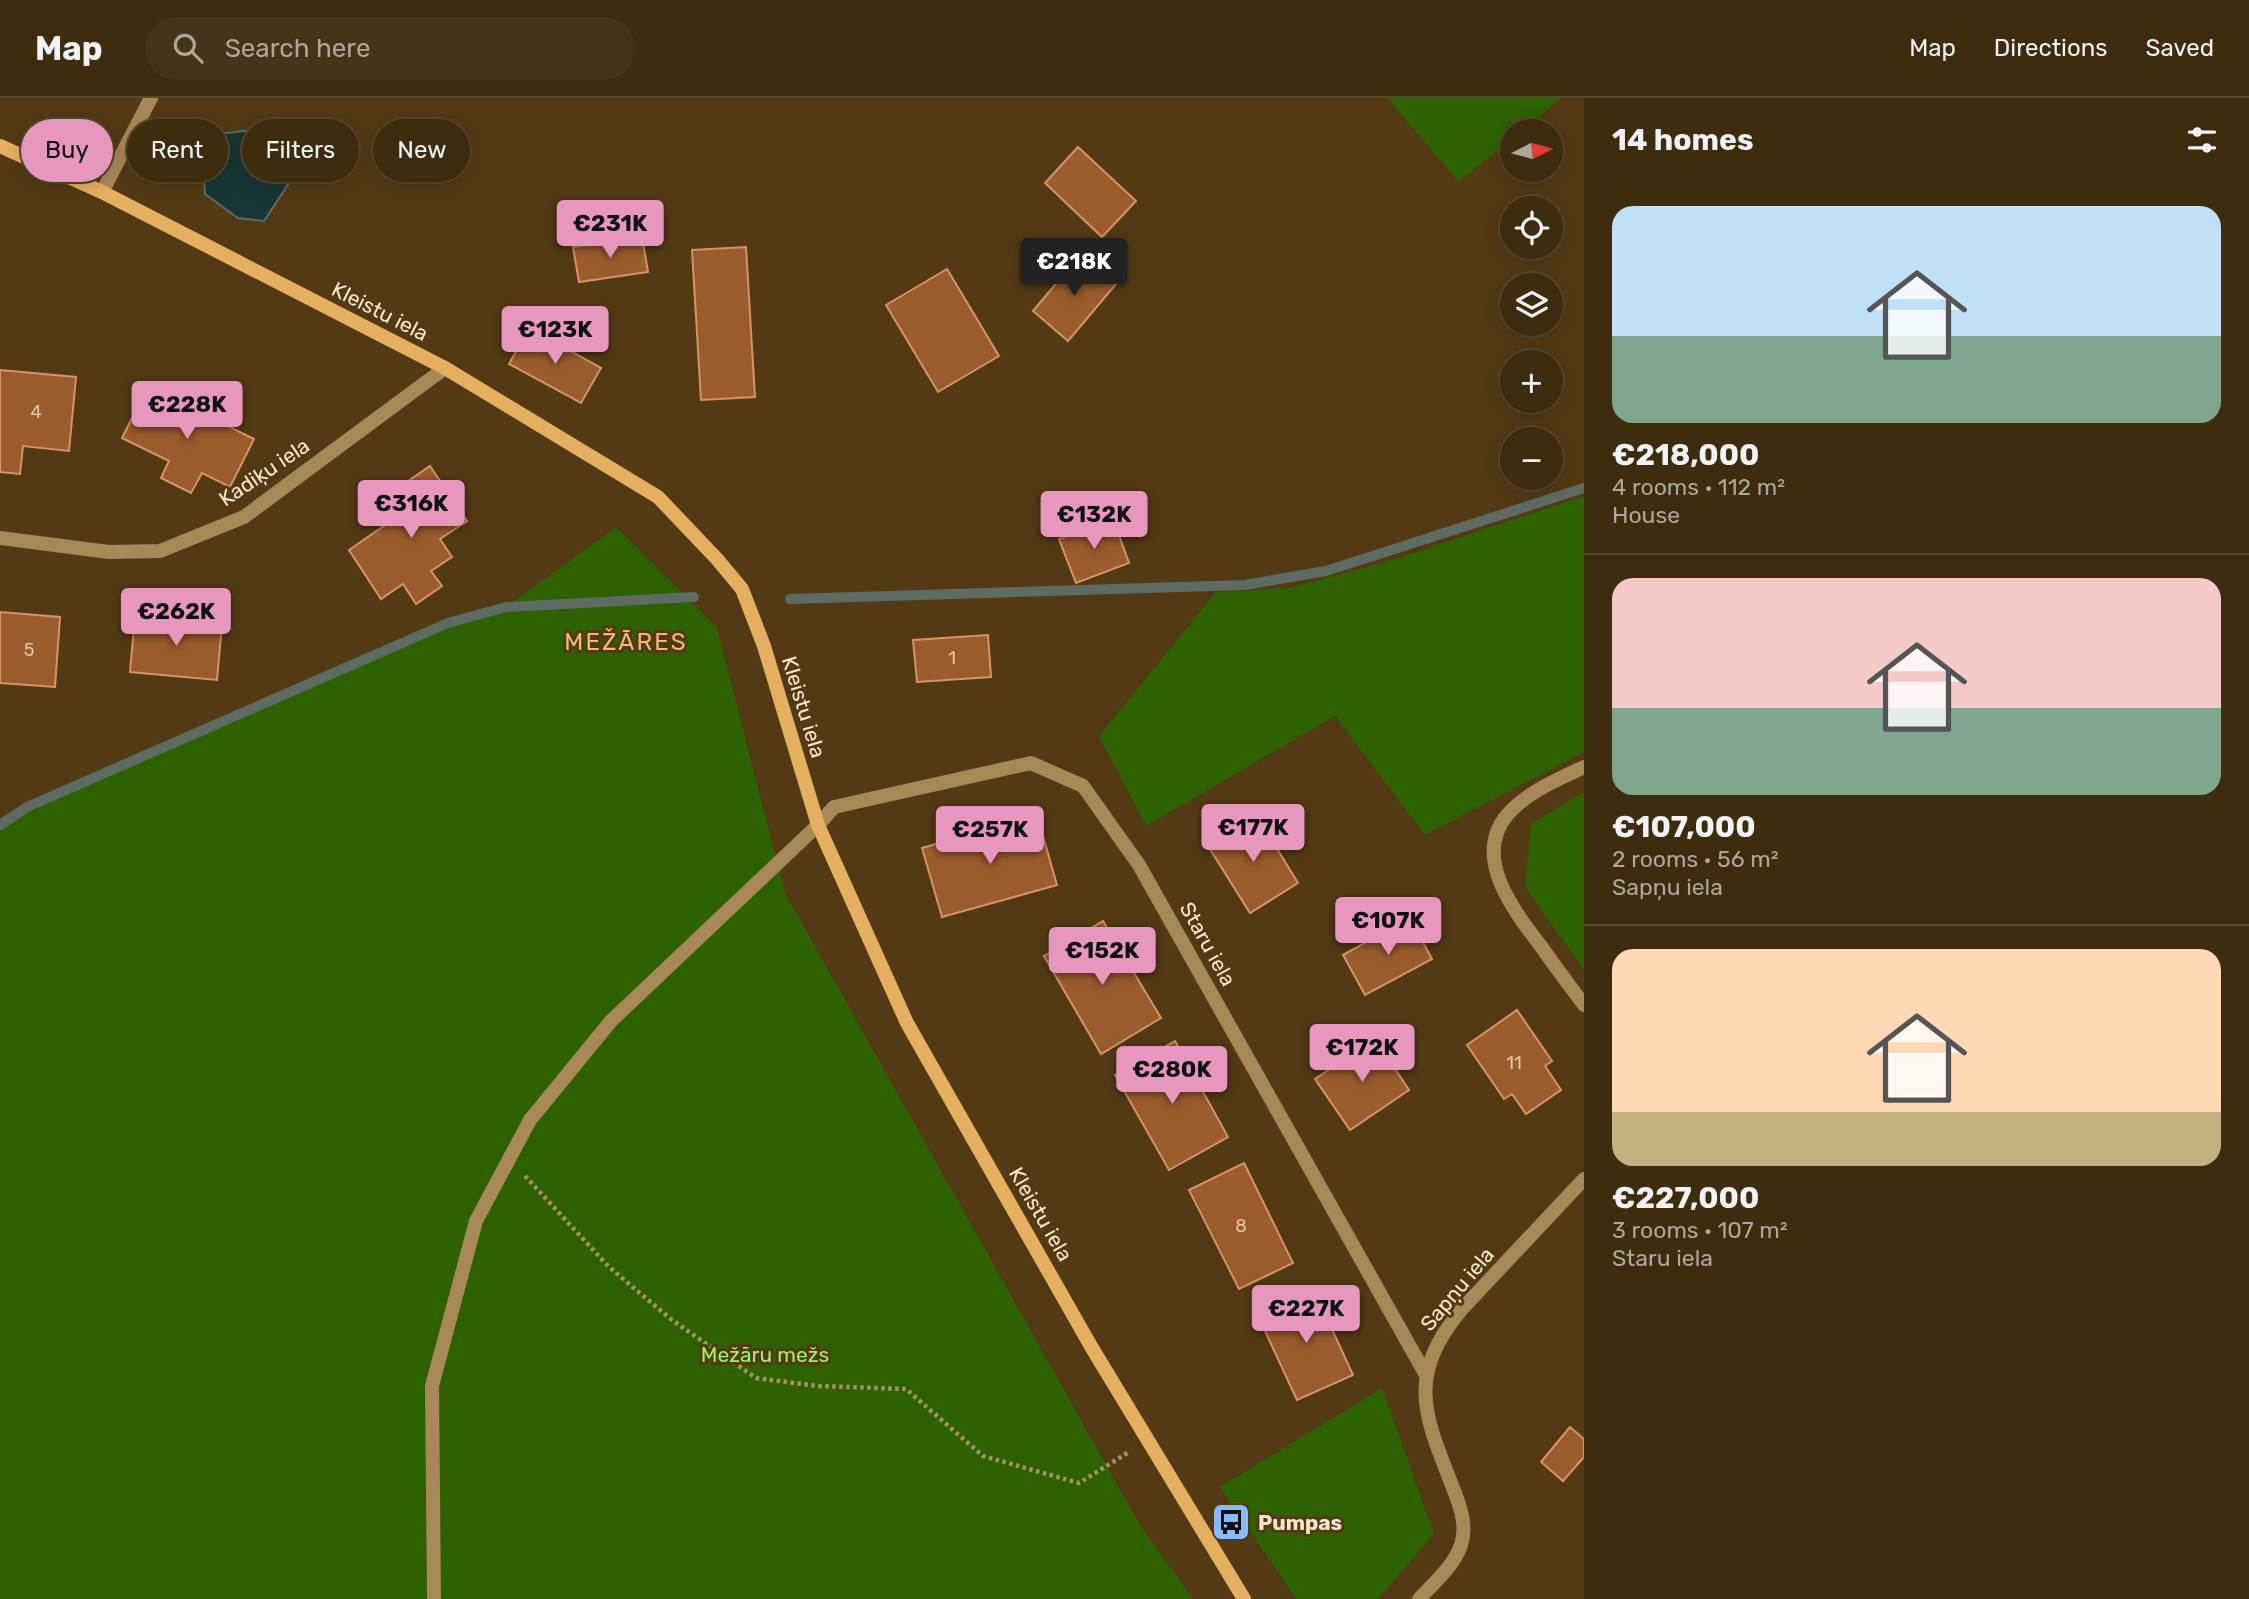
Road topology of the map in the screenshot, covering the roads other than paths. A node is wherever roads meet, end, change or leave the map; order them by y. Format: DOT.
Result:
graph roads {
  1 [pos="151,98"];
  2 [pos="0,146"];
  3 [pos="102,192"];
  4 [pos="445,368"];
  5 [pos="0,538"];
  6 [pos="1584,767"];
  7 [pos="818,825"];
  8 [pos="1584,1005"];
  9 [pos="1584,1179"];
  10 [pos="1426,1375"];
  11 [pos="434,1599"];
  12 [pos="1244,1599"];
  13 [pos="1419,1599"];
  1 -- 3 [label="street"];
  2 -- 3 [label="street, Kleistu iela"];
  3 -- 4 [label="street, Kleistu iela"];
  4 -- 5 [label="street, Kadiķu iela"];
  4 -- 7 [label="street, Kleistu iela"];
  6 -- 8 [label="street"];
  7 -- 10 [label="street, Staru iela"];
  7 -- 11 [label="street, Staru iela"];
  7 -- 12 [label="street, Kleistu iela"];
  9 -- 10 [label="street, Sapņu iela"];
  10 -- 13 [label="street, Sapņu iela"];
}
